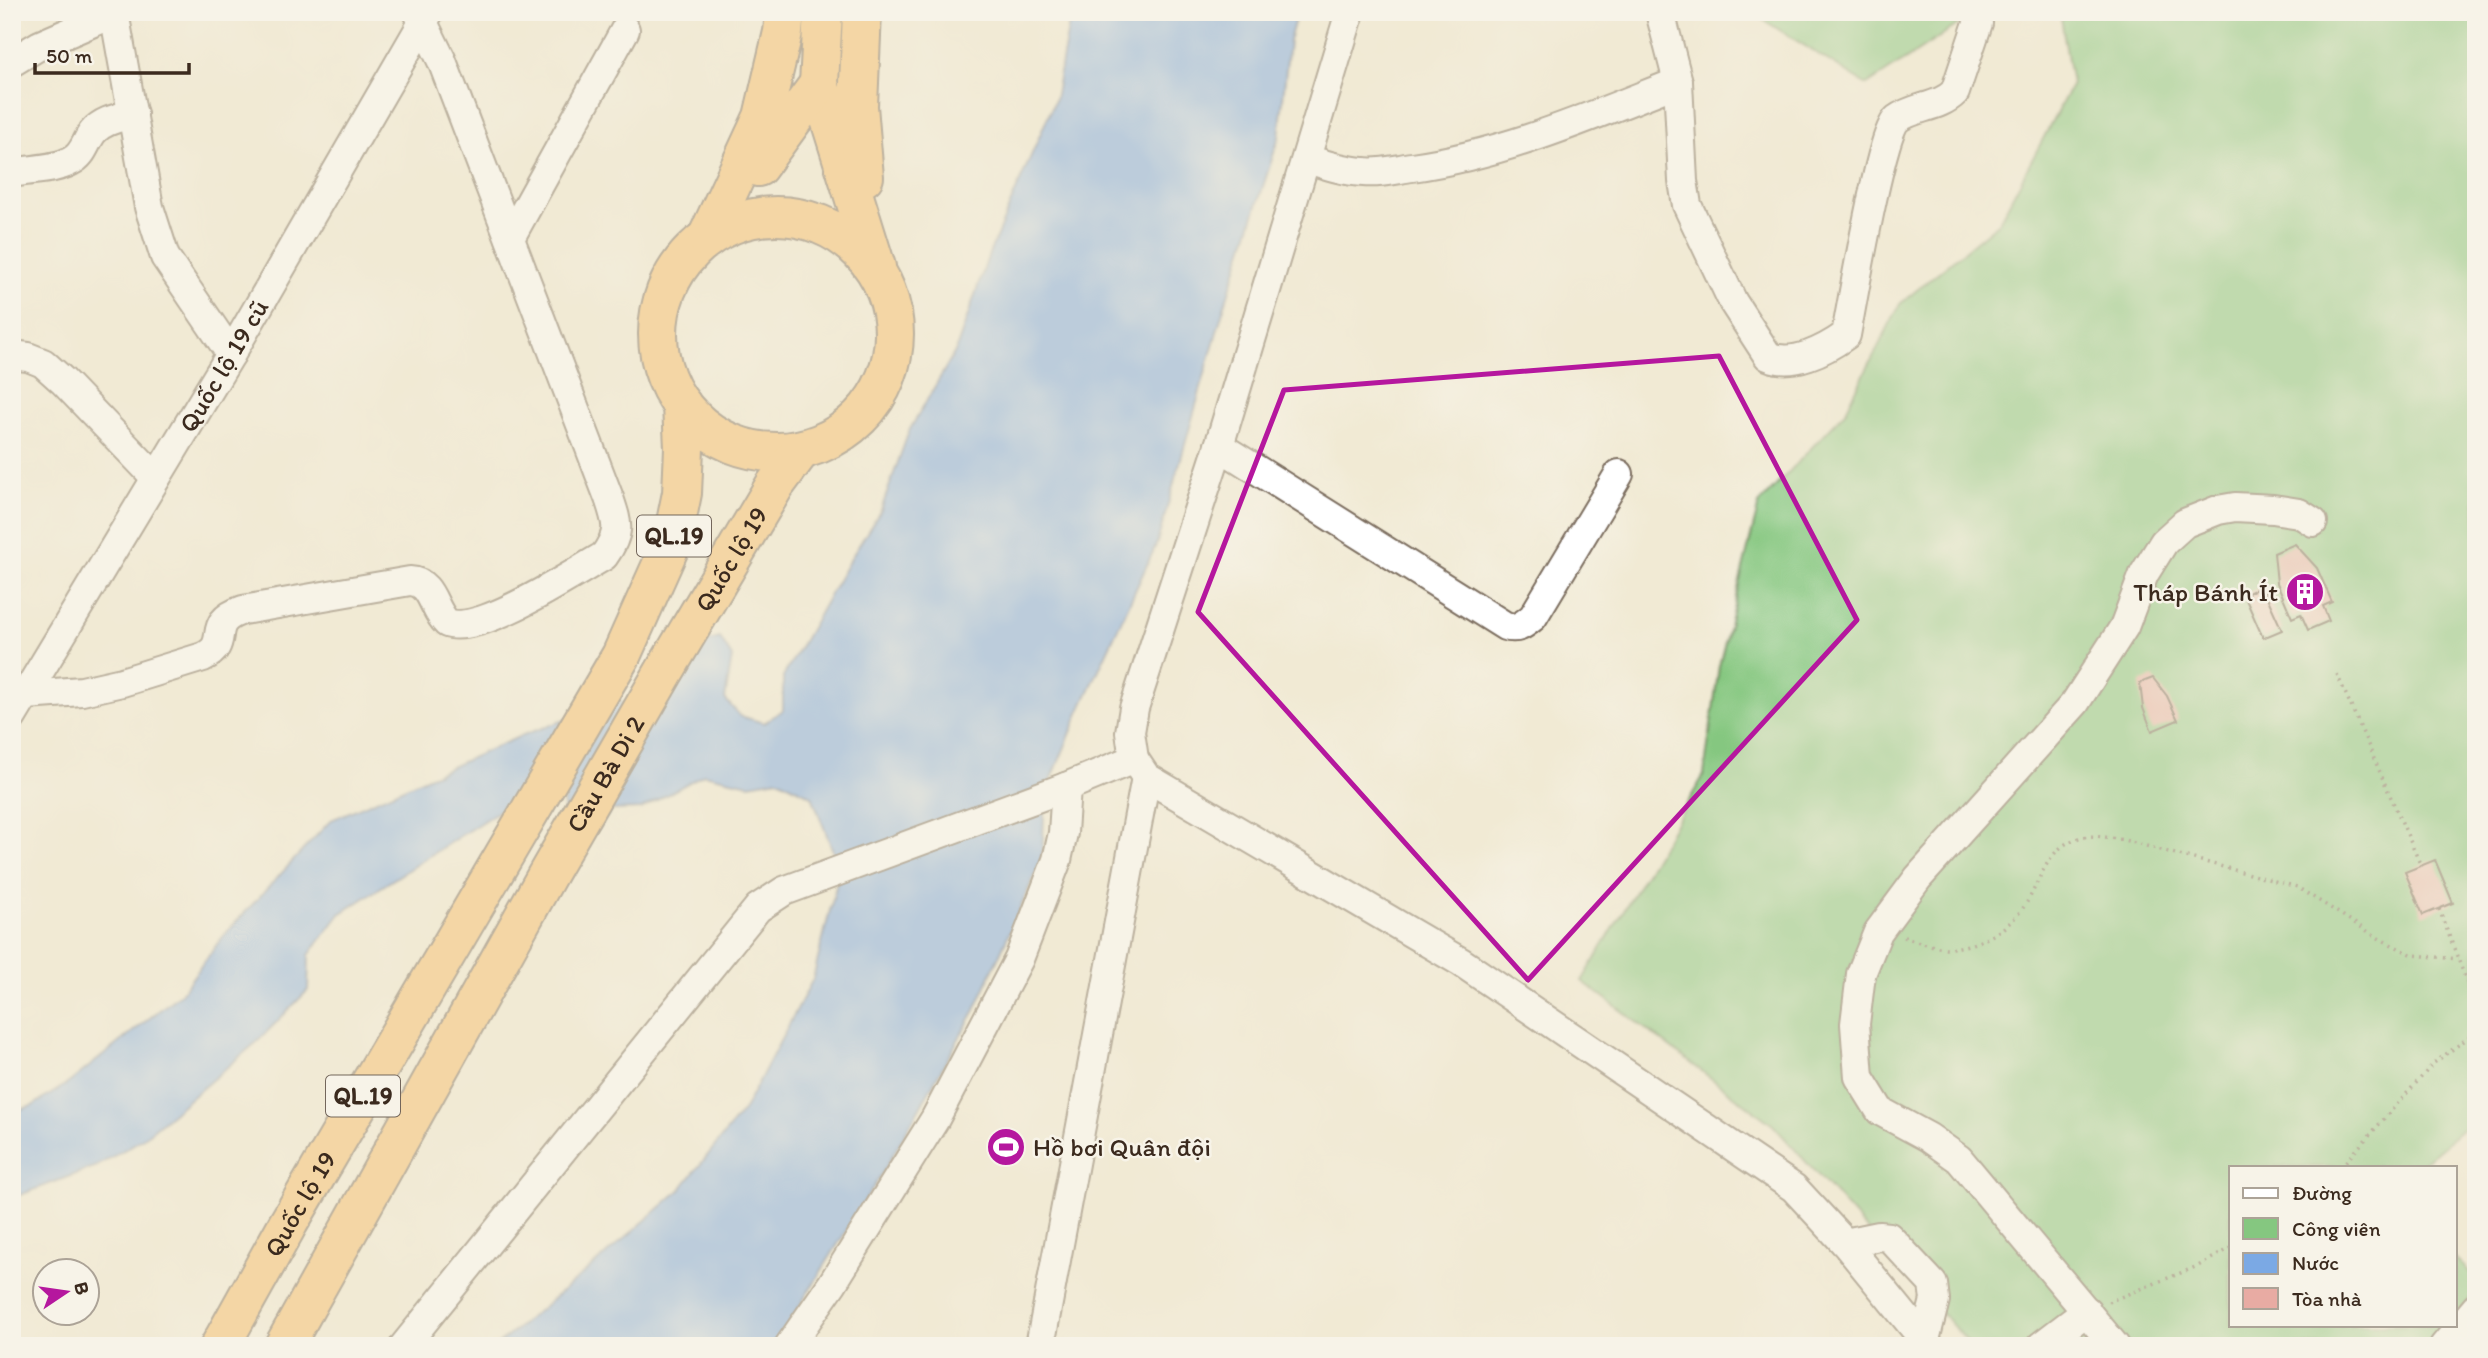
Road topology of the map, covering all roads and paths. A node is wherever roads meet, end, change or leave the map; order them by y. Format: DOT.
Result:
graph roads {
  1 [pos="114,12"];
  2 [pos="785,12"];
  3 [pos="822,12"];
  4 [pos="862,12"];
  5 [pos="1350,12"];
  6 [pos="1660,12"];
  7 [pos="424,15"];
  8 [pos="1978,23"];
  9 [pos="625,30"];
  10 [pos="12,62"];
  11 [pos="1678,82"];
  12 [pos="818,84"];
  13 [pos="133,114"];
  14 [pos="1307,159"];
  15 [pos="12,173"];
  16 [pos="510,238"];
  17 [pos="707,238"];
  18 [pos="877,272"];
  19 [pos="231,354"];
  20 [pos="12,355"];
  21 [pos="682,405"];
  22 [pos="1219,446"];
  23 [pos="801,450"];
  24 [pos="1619,474"];
  25 [pos="156,478"];
  26 [pos="2313,523"];
  27 [pos="621,656"];
  28 [pos="664,672"];
  29 [pos="2337,674"];
  30 [pos="19,706"];
  31 [pos="1140,768"];
  32 [pos="1055,791"];
  33 [pos="510,847"];
  34 [pos="2421,866"];
  35 [pos="547,875"];
  36 [pos="2439,909"];
  37 [pos="1883,925"];
  38 [pos="2458,958"];
  39 [pos="2476,1006"];
  40 [pos="2476,1032"];
  41 [pos="2342,1166"];
  42 [pos="1845,1243"];
  43 [pos="2229,1249"];
  44 [pos="2476,1308"];
  45 [pos="2087,1311"];
  46 [pos="1927,1343"];
  47 [pos="220,1346"];
  48 [pos="284,1346"];
  49 [pos="404,1346"];
  50 [pos="789,1346"];
  51 [pos="1040,1346"];
  52 [pos="2041,1346"];
  53 [pos="2115,1346"];
  54 [pos="2444,1346"];
  1 -- 10 [label="street"];
  1 -- 13 [label="street"];
  2 -- 17 [label="highway"];
  3 -- 12 [label="highway"];
  4 -- 18 [label="highway"];
  5 -- 14 [label="street"];
  6 -- 11 [label="street"];
  7 -- 16 [label="street"];
  7 -- 19 [label="street, Quốc lộ 19 cũ"];
  8 -- 11 [label="street"];
  9 -- 16 [label="street"];
  11 -- 14 [label="street"];
  12 -- 17 [label="highway"];
  12 -- 18 [label="highway"];
  13 -- 15 [label="street"];
  13 -- 19 [label="street"];
  14 -- 22 [label="street"];
  16 -- 30 [label="street"];
  17 -- 18 [label="highway"];
  17 -- 21 [label="highway"];
  18 -- 23 [label="highway"];
  19 -- 25 [label="street, Quốc lộ 19 cũ"];
  20 -- 25 [label="street"];
  21 -- 23 [label="highway"];
  21 -- 27 [label="highway, Quốc lộ 19 / QL.19"];
  22 -- 24 [label="street"];
  22 -- 31 [label="street"];
  23 -- 28 [label="highway, Quốc lộ 19 / QL.19"];
  25 -- 30 [label="street, Quốc lộ 19 cũ"];
  26 -- 37 [label="street"];
  27 -- 33 [label="highway, Cầu Bà Di 2 / QL.19"];
  28 -- 35 [label="highway, Cầu Bà Di 2 / QL.19"];
  29 -- 34 [label="path"];
  31 -- 32 [label="street"];
  31 -- 42 [label="street"];
  31 -- 51 [label="street"];
  32 -- 49 [label="street"];
  32 -- 50 [label="street"];
  33 -- 47 [label="highway, Quốc lộ 19 / QL.19"];
  35 -- 48 [label="highway, Quốc lộ 19 / QL.19"];
  36 -- 38 [label="path"];
  37 -- 38 [label="path"];
  37 -- 45 [label="street"];
  38 -- 39 [label="path"];
  40 -- 41 [label="path"];
  42 -- 46 [label="street"];
  42 -- 46 [label="street"];
  43 -- 45 [label="path"];
  44 -- 54 [label="street"];
  45 -- 52 [label="street"];
  45 -- 53 [label="street"];
}
